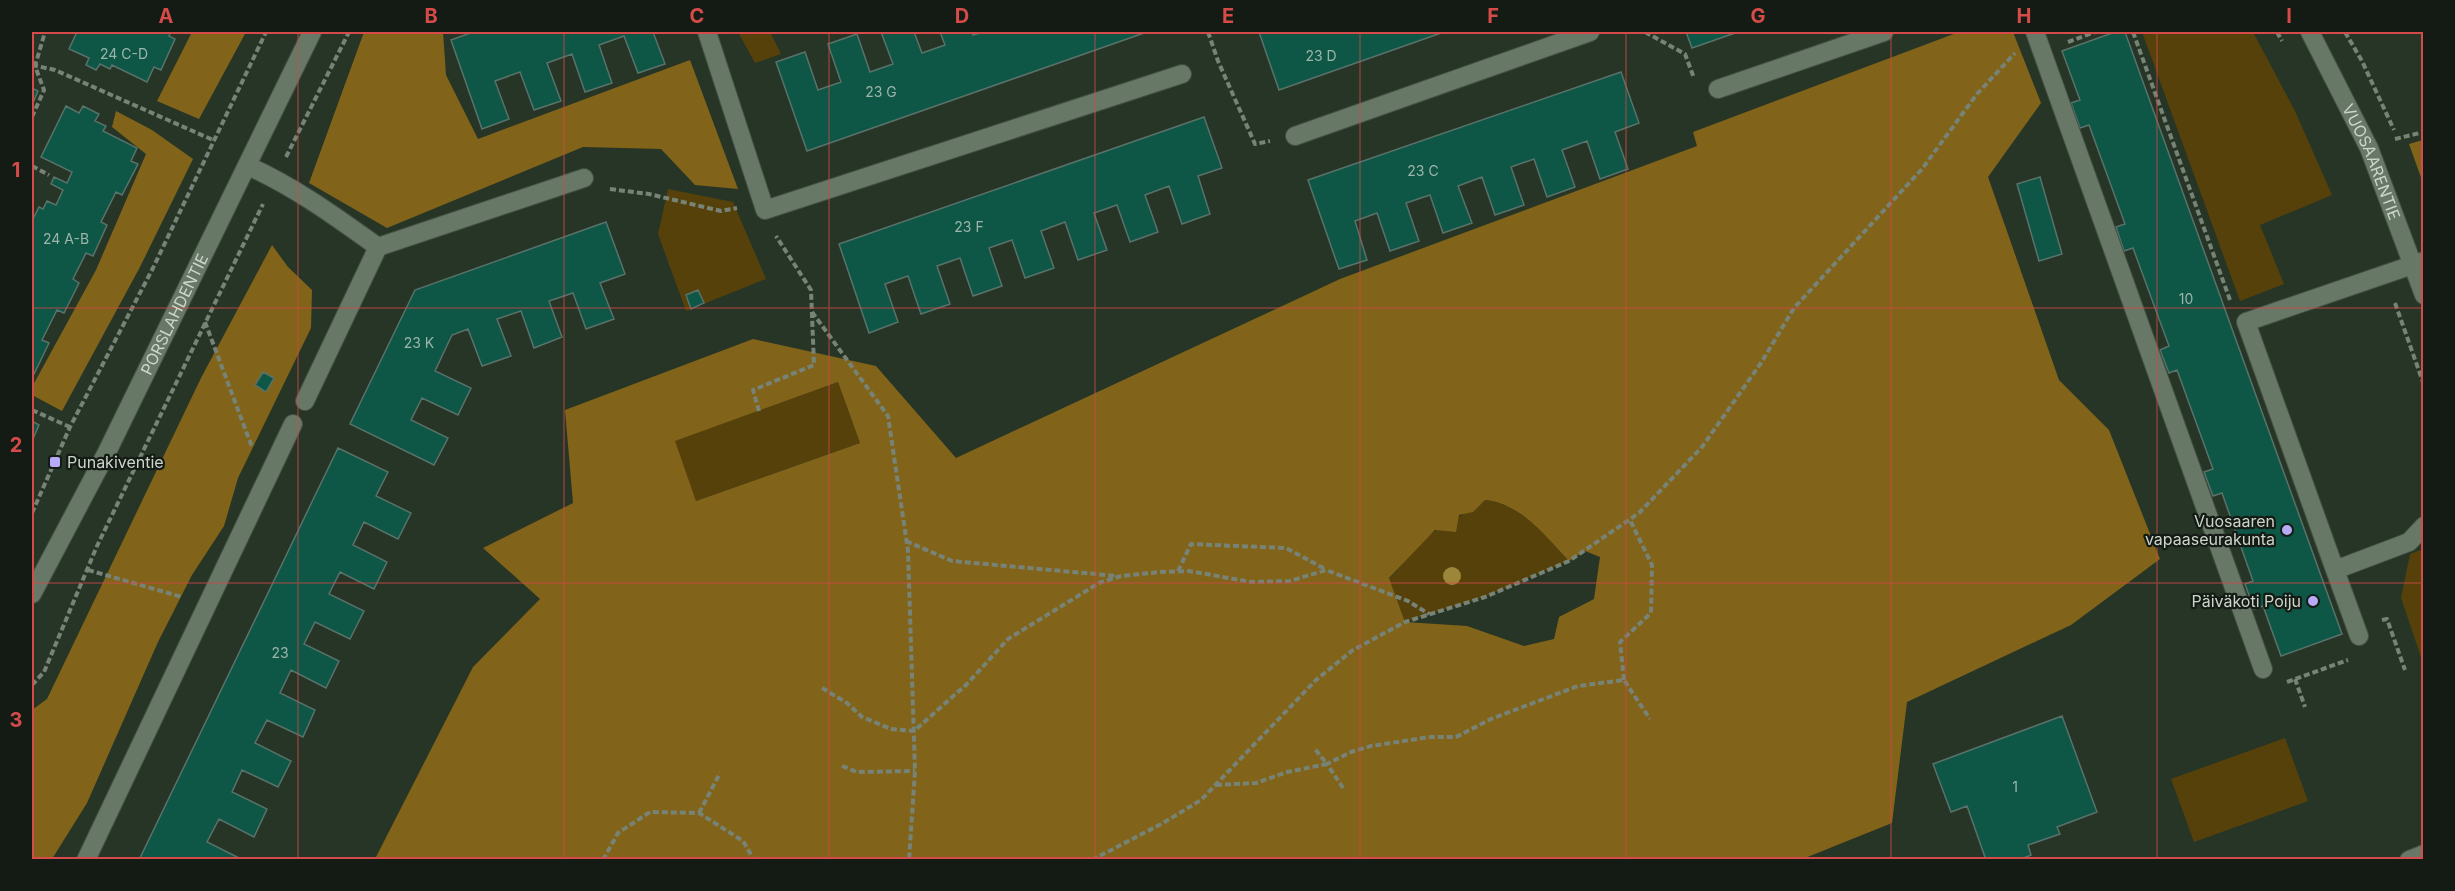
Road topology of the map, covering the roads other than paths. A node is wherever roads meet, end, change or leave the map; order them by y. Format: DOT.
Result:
graph roads {
  1 [pos="312,32"];
  2 [pos="706,32"];
  3 [pos="1590,32"];
  4 [pos="1884,32"];
  5 [pos="2035,32"];
  6 [pos="2310,32"];
  7 [pos="1182,74"];
  8 [pos="1718,89"];
  9 [pos="1295,136"];
  10 [pos="248,166"];
  11 [pos="579,180"];
  12 [pos="378,247"];
  13 [pos="2418,262"];
  14 [pos="2424,295"];
  15 [pos="305,401"];
  16 [pos="294,424"];
  17 [pos="2424,526"];
  18 [pos="2335,570"];
  19 [pos="32,594"];
  20 [pos="2359,636"];
  21 [pos="2263,669"];
  22 [pos="2424,854"];
  23 [pos="86,860"];
  24 [pos="2409,860"];
  1 -- 10 [label="street, PORSLAHDENTIE"];
  2 -- 7 [label="street"];
  3 -- 9 [label="street"];
  4 -- 8 [label="street"];
  5 -- 21 [label="street"];
  6 -- 13 [label="street, VUOSAARENTIE"];
  10 -- 12 [label="street"];
  10 -- 19 [label="street, PORSLAHDENTIE"];
  11 -- 12 [label="street"];
  12 -- 15 [label="street"];
  13 -- 14 [label="street, VUOSAARENTIE"];
  13 -- 18 [label="street"];
  16 -- 23 [label="street"];
  17 -- 18 [label="street"];
  18 -- 20 [label="street"];
  22 -- 24 [label="street"];
}
